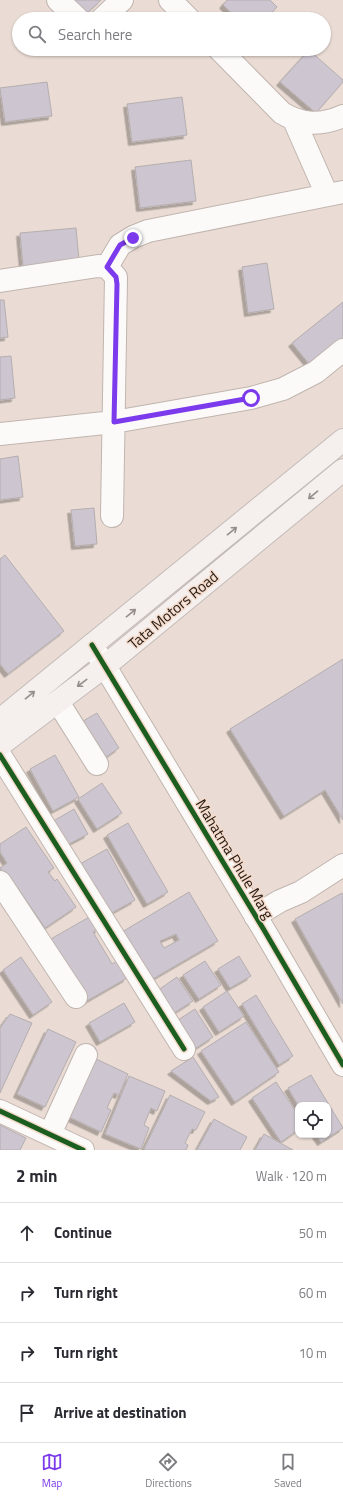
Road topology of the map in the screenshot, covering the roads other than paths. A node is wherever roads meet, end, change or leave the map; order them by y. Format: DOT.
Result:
graph roads {
  1 [pos="58,0"];
  2 [pos="122,0"];
  3 [pos="170,0"];
  4 [pos="71,12"];
  5 [pos="109,12"];
  6 [pos="182,12"];
  7 [pos="225,56"];
  8 [pos="343,116"];
  9 [pos="294,120"];
  10 [pos="335,194"];
  11 [pos="107,267"];
  12 [pos="0,281"];
  13 [pos="343,350"];
  14 [pos="114,422"];
  15 [pos="0,434"];
  16 [pos="343,440"];
  17 [pos="343,470"];
  18 [pos="112,516"];
  19 [pos="92,646"];
  20 [pos="105,666"];
  21 [pos="58,702"];
  22 [pos="0,720"];
  23 [pos="0,745"];
  24 [pos="0,755"];
  25 [pos="97,764"];
  26 [pos="341,871"];
  27 [pos="0,882"];
  28 [pos="260,923"];
  29 [pos="76,997"];
  30 [pos="184,1049"];
  31 [pos="86,1055"];
  32 [pos="343,1065"];
  33 [pos="0,1111"];
  34 [pos="50,1134"];
  35 [pos="83,1150"];
  1 -- 4 [label="street"];
  2 -- 5 [label="street"];
  3 -- 6 [label="street"];
  7 -- 9 [label="street"];
  8 -- 9 [label="street"];
  9 -- 10 [label="street"];
  10 -- 11 [label="street"];
  11 -- 12 [label="street"];
  11 -- 14 [label="street"];
  13 -- 14 [label="street"];
  14 -- 15 [label="street"];
  14 -- 18 [label="street"];
  19 -- 16 [label="main road, one-way"];
  17 -- 20 [label="main road, Tata Motors Road, one-way"];
  19 -- 20 [label="street, Mahatma Phule Marg"];
  22 -- 19 [label="main road, one-way"];
  20 -- 21 [label="main road, Tata Motors Road, one-way"];
  20 -- 28 [label="street, Mahatma Phule Marg"];
  21 -- 23 [label="main road, Tata Motors Road"];
  21 -- 25 [label="street"];
  24 -- 30 [label="street"];
  26 -- 28 [label="street"];
  27 -- 29 [label="street"];
  28 -- 32 [label="street, Mahatma Phule Marg"];
  31 -- 34 [label="street"];
  33 -- 34 [label="street"];
  34 -- 35 [label="street"];
}
